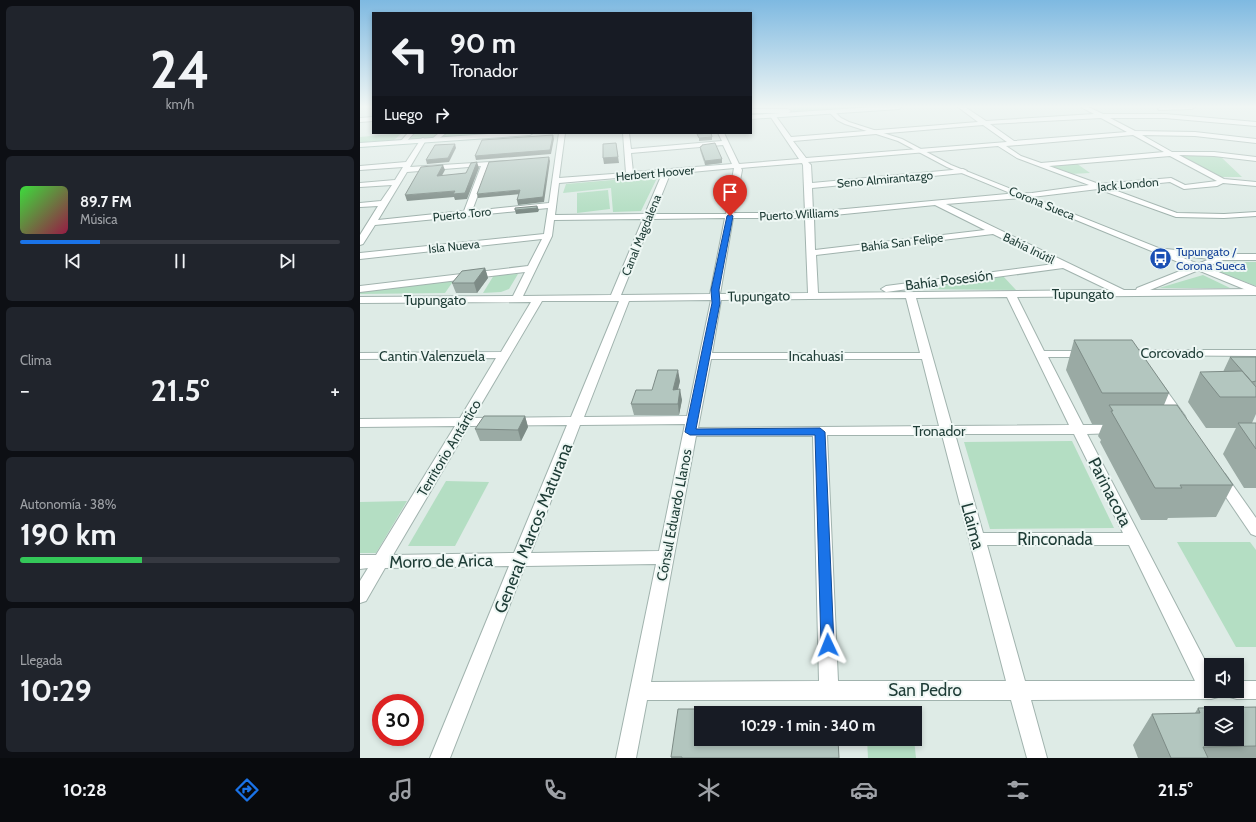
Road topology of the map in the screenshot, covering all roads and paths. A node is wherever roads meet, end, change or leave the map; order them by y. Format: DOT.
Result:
graph roads {
  1 [pos="399,142"];
  2 [pos="422,142"];
  3 [pos="559,142"];
  4 [pos="627,142"];
  5 [pos="790,142"];
  6 [pos="905,142"];
  7 [pos="1021,142"];
  8 [pos="1150,142"];
  9 [pos="726,143"];
  10 [pos="1013,143"];
  11 [pos="999,144"];
  12 [pos="360,145"];
  13 [pos="922,150"];
  14 [pos="628,151"];
  15 [pos="1168,153"];
  16 [pos="1256,159"];
  17 [pos="802,160"];
  18 [pos="515,161"];
  19 [pos="486,163"];
  20 [pos="1040,164"];
  21 [pos="736,166"];
  22 [pos="406,167"];
  23 [pos="360,168"];
  24 [pos="963,171"];
  25 [pos="667,172"];
  26 [pos="630,175"];
  27 [pos="556,181"];
  28 [pos="1222,181"];
  29 [pos="397,182"];
  30 [pos="1256,184"];
  31 [pos="360,185"];
  32 [pos="808,186"];
  33 [pos="1099,187"];
  34 [pos="1022,195"];
  35 [pos="384,203"];
  36 [pos="936,203"];
  37 [pos="360,205"];
  38 [pos="553,205"];
  39 [pos="468,213"];
  40 [pos="1256,214"];
  41 [pos="809,215"];
  42 [pos="730,216"];
  43 [pos="648,217"];
  44 [pos="551,218"];
  45 [pos="371,224"];
  46 [pos="360,227"];
  47 [pos="994,231"];
  48 [pos="548,236"];
  49 [pos="360,242"];
  50 [pos="1157,250"];
  51 [pos="811,253"];
  52 [pos="360,256"];
  53 [pos="1221,257"];
  54 [pos="1256,257"];
  55 [pos="1065,265"];
  56 [pos="1199,267"];
  57 [pos="533,268"];
  58 [pos="360,289"];
  59 [pos="1256,292"];
  60 [pos="1123,293"];
  61 [pos="1135,293"];
  62 [pos="1010,294"];
  63 [pos="910,295"];
  64 [pos="813,296"];
  65 [pos="833,296"];
  66 [pos="716,297"];
  67 [pos="620,298"];
  68 [pos="516,299"];
  69 [pos="538,299"];
  70 [pos="360,300"];
  71 [pos="1256,352"];
  72 [pos="1111,353"];
  73 [pos="1135,353"];
  74 [pos="1040,354"];
  75 [pos="1095,354"];
  76 [pos="505,355"];
  77 [pos="360,356"];
  78 [pos="706,356"];
  79 [pos="927,356"];
  80 [pos="576,421"];
  81 [pos="465,422"];
  82 [pos="360,423"];
  83 [pos="692,426"];
  84 [pos="1132,430"];
  85 [pos="1172,430"];
  86 [pos="947,431"];
  87 [pos="1079,431"];
  88 [pos="820,432"];
  89 [pos="1214,468"];
  90 [pos="1256,530"];
  91 [pos="977,539"];
  92 [pos="1134,539"];
  93 [pos="666,557"];
  94 [pos="520,560"];
  95 [pos="360,562"];
  96 [pos="381,562"];
  97 [pos="360,596"];
  98 [pos="1204,676"];
  99 [pos="829,690"];
  100 [pos="1018,690"];
  101 [pos="1204,690"];
  102 [pos="1244,690"];
  103 [pos="1256,690"];
  104 [pos="639,691"];
  105 [pos="440,758"];
  106 [pos="626,758"];
  107 [pos="1037,758"];
  1 -- 12 [label="street"];
  2 -- 22 [label="street"];
  3 -- 27 [label="street"];
  4 -- 14 [label="street"];
  5 -- 17 [label="street"];
  6 -- 13 [label="street, Corona Sueca"];
  7 -- 10 [label="street, Herbert Hoover"];
  8 -- 15 [label="street"];
  9 -- 14 [label="street"];
  9 -- 21 [label="street, Cónsul Eduardo Llanos"];
  10 -- 11 [label="street, Herbert Hoover"];
  11 -- 13 [label="street, Herbert Hoover"];
  11 -- 20 [label="street"];
  13 -- 17 [label="street, Herbert Hoover"];
  13 -- 24 [label="street, Corona Sueca"];
  14 -- 26 [label="street"];
  15 -- 16 [label="street"];
  15 -- 20 [label="street"];
  15 -- 28 [label="street"];
  17 -- 21 [label="street, Herbert Hoover"];
  17 -- 32 [label="street"];
  18 -- 19 [label="street"];
  19 -- 22 [label="street"];
  19 -- 39 [label="street"];
  20 -- 33 [label="street"];
  21 -- 25 [label="street, Herbert Hoover"];
  21 -- 42 [label="street, Cónsul Eduardo Llanos"];
  22 -- 23 [label="street"];
  22 -- 29 [label="street"];
  24 -- 32 [label="street, Seno Almirantazgo"];
  24 -- 34 [label="street, Corona Sueca"];
  25 -- 26 [label="street, Herbert Hoover"];
  25 -- 43 [label="street, Canal Magdalena"];
  26 -- 27 [label="street, Herbert Hoover"];
  27 -- 38 [label="street"];
  28 -- 30 [label="street, Jack London"];
  28 -- 33 [label="street, Jack London"];
  29 -- 31 [label="street"];
  29 -- 35 [label="street"];
  32 -- 41 [label="street"];
  33 -- 34 [label="street, Jack London"];
  33 -- 40 [label="street"];
  34 -- 36 [label="street, Puerto Williams"];
  34 -- 50 [label="street, Corona Sueca"];
  35 -- 37 [label="street"];
  35 -- 45 [label="street"];
  36 -- 41 [label="street, Puerto Williams"];
  36 -- 47 [label="street, Bahía Inútil"];
  38 -- 39 [label="street, Puerto Toro"];
  38 -- 44 [label="street"];
  39 -- 45 [label="street, Puerto Toro"];
  41 -- 42 [label="street, Puerto Williams"];
  41 -- 51 [label="street"];
  42 -- 43 [label="street, Puerto Williams"];
  42 -- 66 [label="street, Cónsul Eduardo Llanos"];
  43 -- 44 [label="street, Puerto Williams"];
  43 -- 67 [label="street, Canal Magdalena"];
  44 -- 48 [label="street"];
  45 -- 46 [label="street, Puerto Toro"];
  45 -- 49 [label="street"];
  47 -- 51 [label="street, Bahía San Felipe"];
  47 -- 55 [label="street, Bahía Inútil"];
  48 -- 52 [label="street, Isla Nueva"];
  48 -- 57 [label="street"];
  50 -- 53 [label="street, Tupungato"];
  50 -- 56 [label="street, Corona Sueca"];
  51 -- 64 [label="street"];
  53 -- 54 [label="street, Tupungato"];
  53 -- 56 [label="street, Tupungato"];
  55 -- 60 [label="street, Bahía Inútil"];
  55 -- 65 [label="street, Bahía Posesión"];
  56 -- 59 [label="street, Corona Sueca"];
  56 -- 61 [label="street, Tupungato"];
  57 -- 58 [label="street"];
  57 -- 68 [label="street"];
  59 -- 61 [label="street, Tupungato"];
  60 -- 61 [label="street, Tupungato"];
  60 -- 62 [label="street, Tupungato"];
  62 -- 63 [label="street, Tupungato"];
  62 -- 74 [label="street, Parinacota"];
  63 -- 65 [label="street, Tupungato"];
  63 -- 79 [label="street, Llaima"];
  64 -- 65 [label="street, Tupungato"];
  64 -- 66 [label="street, Tupungato"];
  66 -- 67 [label="street, Tupungato"];
  66 -- 78 [label="street, Cónsul Eduardo Llanos"];
  67 -- 69 [label="street, Tupungato"];
  67 -- 80 [label="street, General Marcos Maturana"];
  68 -- 69 [label="street, Tupungato"];
  68 -- 70 [label="street, Tupungato"];
  69 -- 76 [label="street, Territorio Antártico"];
  71 -- 73 [label="street, Corcovado"];
  72 -- 73 [label="street, Corcovado"];
  73 -- 85 [label="street"];
  74 -- 75 [label="street"];
  74 -- 87 [label="street, Parinacota"];
  76 -- 77 [label="street, Cantin Valenzuela"];
  76 -- 81 [label="street, Territorio Antártico"];
  78 -- 79 [label="street, Incahuasi"];
  78 -- 83 [label="street, Cónsul Eduardo Llanos"];
  79 -- 86 [label="street, Llaima"];
  80 -- 81 [label="street, Tronador"];
  80 -- 83 [label="street, Tronador"];
  80 -- 94 [label="street, General Marcos Maturana"];
  81 -- 82 [label="street, Tronador"];
  81 -- 96 [label="street, Territorio Antártico"];
  83 -- 88 [label="street, Tronador"];
  83 -- 93 [label="street, Cónsul Eduardo Llanos"];
  84 -- 87 [label="street, Tronador"];
  86 -- 87 [label="street, Tronador"];
  86 -- 88 [label="street, Tronador"];
  86 -- 91 [label="street, Llaima"];
  87 -- 92 [label="street, Parinacota"];
  88 -- 99 [label="street"];
  89 -- 90 [label="street"];
  91 -- 92 [label="street, Rinconada"];
  91 -- 100 [label="street, Llaima"];
  92 -- 98 [label="street, Parinacota"];
  93 -- 94 [label="street, Morro de Arica"];
  93 -- 104 [label="street, Cónsul Eduardo Llanos"];
  94 -- 96 [label="street, Morro de Arica"];
  94 -- 105 [label="street, General Marcos Maturana"];
  95 -- 96 [label="street, Morro de Arica"];
  96 -- 97 [label="street, Territorio Antártico"];
  99 -- 100 [label="street, San Pedro"];
  99 -- 104 [label="street, San Pedro"];
  100 -- 101 [label="street, San Pedro"];
  100 -- 107 [label="street, Llaima"];
  102 -- 103 [label="street"];
  104 -- 106 [label="street, Cónsul Eduardo Llanos"];
}
